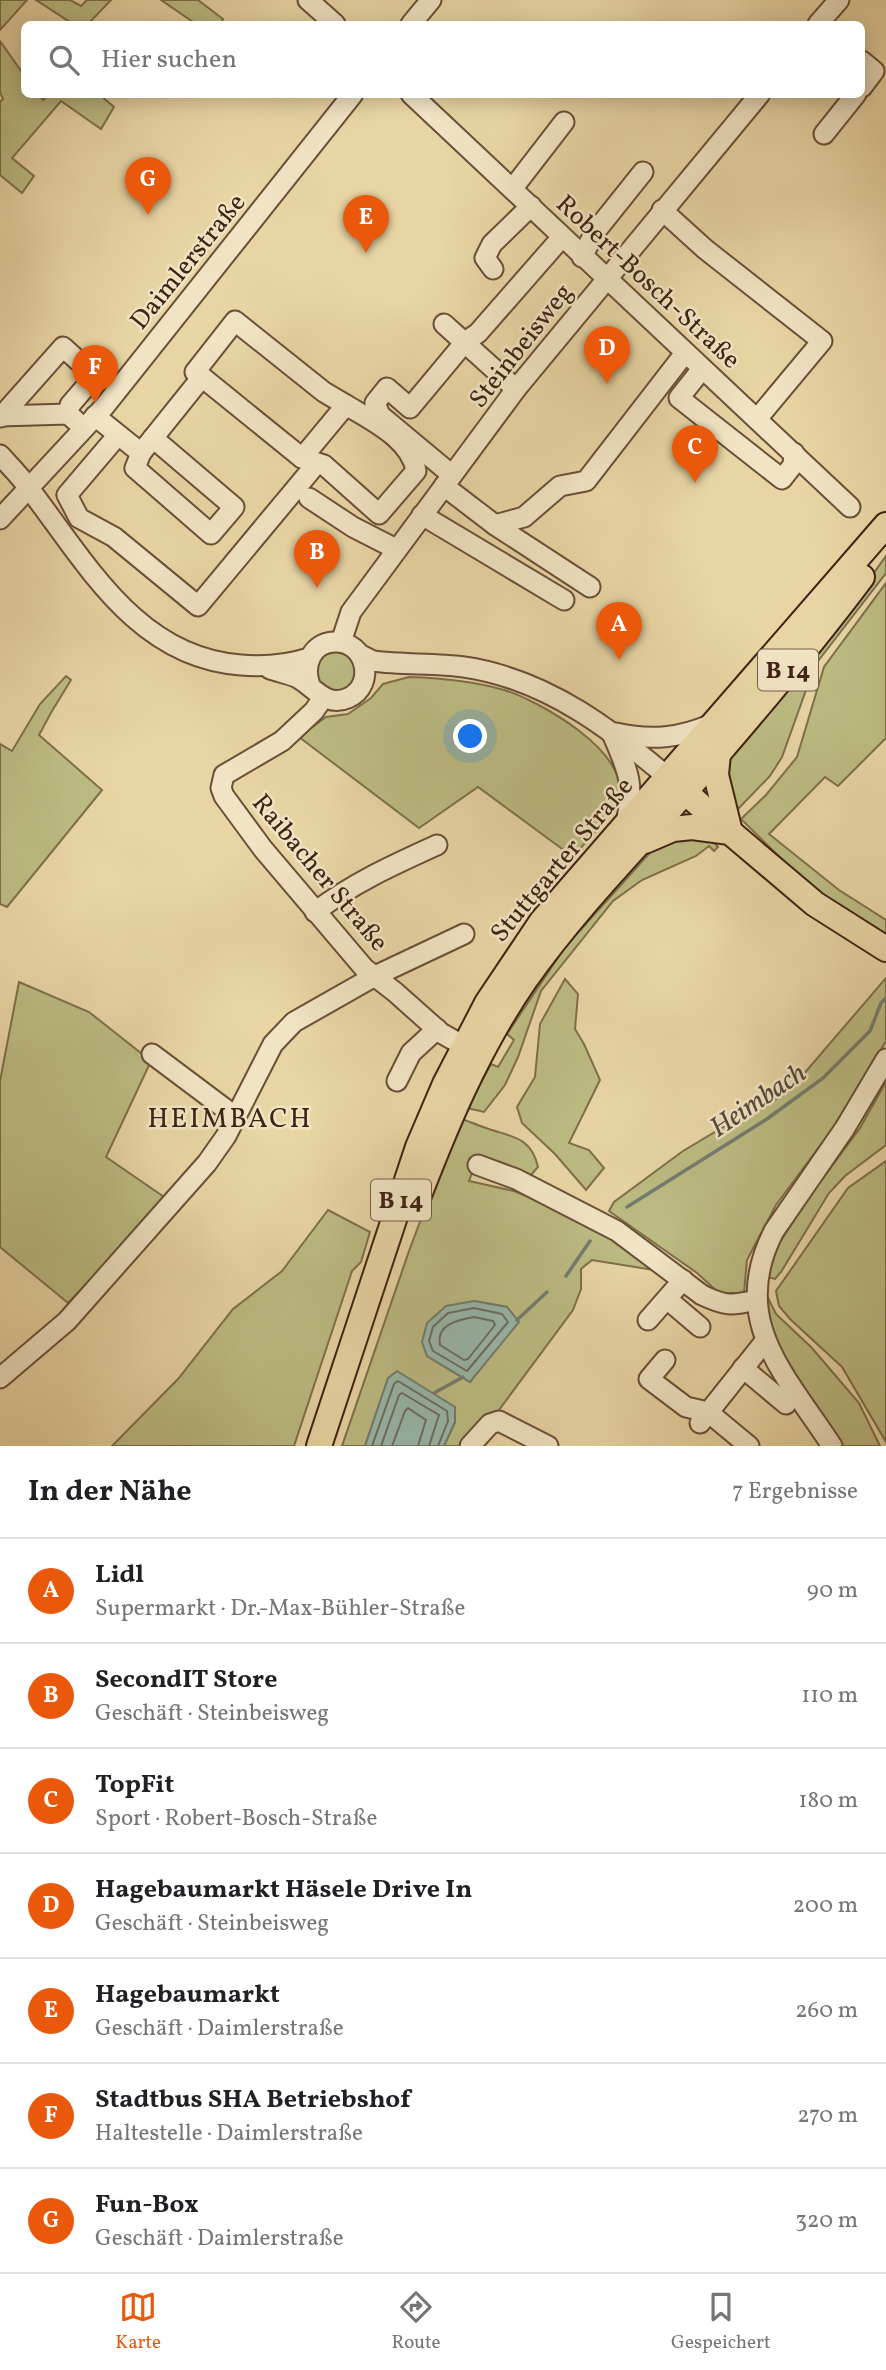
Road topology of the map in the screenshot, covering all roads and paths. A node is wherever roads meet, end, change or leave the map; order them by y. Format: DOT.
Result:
graph roads {
  1 [pos="308,0"];
  2 [pos="432,0"];
  3 [pos="839,0"];
  4 [pos="332,21"];
  5 [pos="414,21"];
  6 [pos="822,21"];
  7 [pos="350,98"];
  8 [pos="415,98"];
  9 [pos="757,98"];
  10 [pos="853,98"];
  11 [pos="564,122"];
  12 [pos="824,134"];
  13 [pos="643,172"];
  14 [pos="513,188"];
  15 [pos="531,206"];
  16 [pos="662,210"];
  17 [pos="562,237"];
  18 [pos="582,257"];
  19 [pos="493,269"];
  20 [pos="606,279"];
  21 [pos="444,324"];
  22 [pos="465,342"];
  23 [pos="685,353"];
  24 [pos="702,369"];
  25 [pos="202,377"];
  26 [pos="516,389"];
  27 [pos="346,405"];
  28 [pos="68,414"];
  29 [pos="0,417"];
  30 [pos="757,419"];
  31 [pos="90,422"];
  32 [pos="118,435"];
  33 [pos="147,446"];
  34 [pos="794,453"];
  35 [pos="0,455"];
  36 [pos="310,461"];
  37 [pos="448,480"];
  38 [pos="29,488"];
  39 [pos="309,499"];
  40 [pos="850,507"];
  41 [pos="422,514"];
  42 [pos="0,519"];
  43 [pos="495,525"];
  44 [pos="886,525"];
  45 [pos="886,545"];
  46 [pos="396,550"];
  47 [pos="590,587"];
  48 [pos="564,600"];
  49 [pos="341,642"];
  50 [pos="361,655"];
  51 [pos="309,658"];
  52 [pos="406,665"];
  53 [pos="262,666"];
  54 [pos="359,689"];
  55 [pos="317,692"];
  56 [pos="716,722"];
  57 [pos="611,732"];
  58 [pos="718,753"];
  59 [pos="682,789"];
  60 [pos="725,828"];
  61 [pos="632,834"];
  62 [pos="437,845"];
  63 [pos="315,912"];
  64 [pos="464,934"];
  65 [pos="886,949"];
  66 [pos="375,976"];
  67 [pos="437,1029"];
  68 [pos="464,1046"];
  69 [pos="152,1054"];
  70 [pos="886,1059"];
  71 [pos="397,1081"];
  72 [pos="236,1117"];
  73 [pos="478,1165"];
  74 [pos="683,1280"];
  75 [pos="667,1299"];
  76 [pos="756,1300"];
  77 [pos="648,1320"];
  78 [pos="701,1327"];
  79 [pos="766,1340"];
  80 [pos="665,1360"];
  81 [pos="743,1368"];
  82 [pos="0,1378"];
  83 [pos="790,1395"];
  84 [pos="703,1418"];
  85 [pos="319,1446"];
  86 [pos="333,1446"];
  87 [pos="470,1446"];
  88 [pos="548,1446"];
  89 [pos="749,1446"];
  90 [pos="832,1446"];
  1 -- 4 [label="street"];
  2 -- 5 [label="street"];
  3 -- 6 [label="street"];
  7 -- 31 [label="street, Daimlerstraße"];
  8 -- 14 [label="street, Robert-Bosch-Straße"];
  9 -- 16 [label="street, Steinbeisweg"];
  10 -- 12 [label="street"];
  11 -- 14 [label="street"];
  13 -- 18 [label="street"];
  14 -- 15 [label="street, Robert-Bosch-Straße"];
  15 -- 17 [label="street, Robert-Bosch-Straße"];
  15 -- 19 [label="street"];
  16 -- 20 [label="street, Steinbeisweg"];
  16 -- 30 [label="street"];
  17 -- 18 [label="street, Robert-Bosch-Straße"];
  17 -- 22 [label="street"];
  18 -- 20 [label="street, Robert-Bosch-Straße"];
  20 -- 23 [label="street, Robert-Bosch-Straße"];
  20 -- 26 [label="street, Steinbeisweg"];
  21 -- 22 [label="street"];
  22 -- 26 [label="street"];
  22 -- 37 [label="street"];
  23 -- 24 [label="street, Robert-Bosch-Straße"];
  23 -- 43 [label="street"];
  24 -- 30 [label="street, Robert-Bosch-Straße"];
  24 -- 34 [label="street"];
  25 -- 27 [label="street"];
  25 -- 33 [label="street"];
  25 -- 36 [label="street"];
  26 -- 37 [label="street, Steinbeisweg"];
  27 -- 36 [label="street"];
  27 -- 36 [label="street"];
  28 -- 29 [label="street"];
  28 -- 29 [label="street"];
  28 -- 31 [label="street"];
  30 -- 34 [label="street, Robert-Bosch-Straße"];
  31 -- 32 [label="street"];
  31 -- 38 [label="street, Daimlerstraße"];
  32 -- 33 [label="street"];
  32 -- 36 [label="street"];
  33 -- 33 [label="street"];
  34 -- 40 [label="street, Robert-Bosch-Straße"];
  35 -- 38 [label="street"];
  37 -- 41 [label="street, Steinbeisweg"];
  37 -- 43 [label="street"];
  38 -- 42 [label="street, Daimlerstraße"];
  38 -- 53 [label="street"];
  39 -- 46 [label="street"];
  41 -- 46 [label="street, Steinbeisweg"];
  41 -- 48 [label="street"];
  43 -- 47 [label="street"];
  44 -- 56 [label="main road, Stuttgarter Straße / B 14"];
  45 -- 58 [label="main road, Stuttgarter Straße / B 14"];
  46 -- 49 [label="street, Steinbeisweg"];
  49 -- 50 [label="street"];
  49 -- 51 [label="street"];
  50 -- 52 [label="street"];
  50 -- 54 [label="street"];
  51 -- 53 [label="street"];
  51 -- 55 [label="street"];
  52 -- 54 [label="street"];
  52 -- 57 [label="street"];
  53 -- 55 [label="street"];
  54 -- 55 [label="street"];
  55 -- 63 [label="street, Raibacher Straße"];
  56 -- 57 [label="street"];
  56 -- 59 [label="main road, Stuttgarter Straße / B 14"];
  57 -- 59 [label="street"];
  57 -- 61 [label="street"];
  58 -- 59 [label="main road, Stuttgarter Straße / B 14"];
  58 -- 60 [label="main road"];
  59 -- 60 [label="main road"];
  59 -- 61 [label="main road, Stuttgarter Straße / B 14"];
  60 -- 61 [label="main road"];
  60 -- 65 [label="main road"];
  61 -- 68 [label="main road, Stuttgarter Straße / B 14"];
  61 -- 86 [label="main road, Stuttgarter Straße / B 14"];
  62 -- 63 [label="street"];
  63 -- 66 [label="street, Raibacher Straße"];
  64 -- 66 [label="street"];
  66 -- 67 [label="street, Raibacher Straße"];
  66 -- 72 [label="street"];
  67 -- 68 [label="street, Raibacher Straße"];
  67 -- 71 [label="street"];
  68 -- 85 [label="main road, Stuttgarter Straße / B 14"];
  69 -- 72 [label="street"];
  70 -- 76 [label="street"];
  72 -- 82 [label="street"];
  73 -- 74 [label="street"];
  74 -- 75 [label="street"];
  74 -- 76 [label="street"];
  75 -- 77 [label="street"];
  75 -- 78 [label="street"];
  76 -- 79 [label="street"];
  79 -- 81 [label="street"];
  79 -- 83 [label="street"];
  80 -- 84 [label="street"];
  81 -- 83 [label="street"];
  81 -- 84 [label="street"];
  83 -- 90 [label="street"];
  84 -- 89 [label="street"];
  87 -- 88 [label="street"];
}
